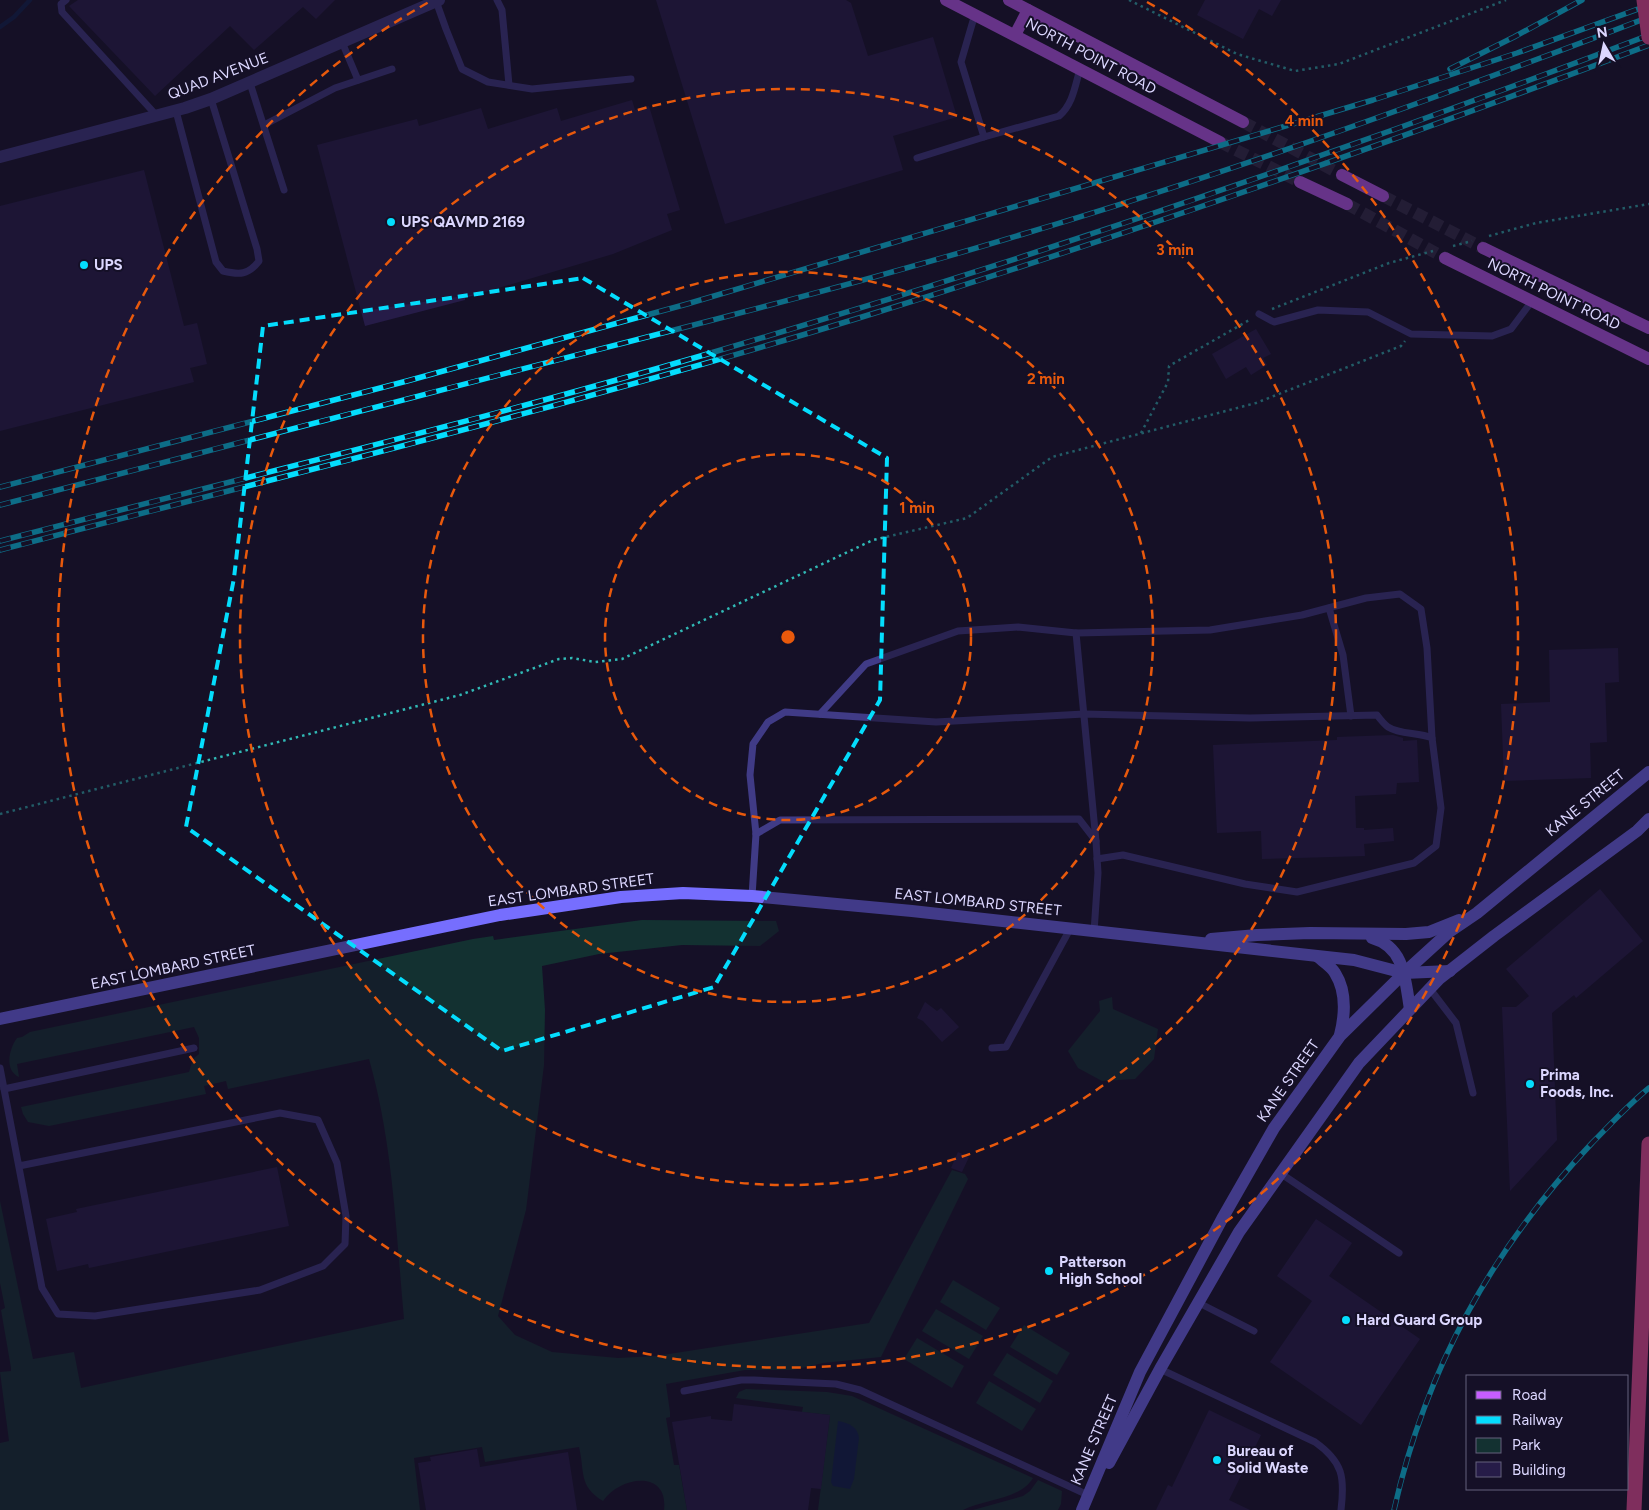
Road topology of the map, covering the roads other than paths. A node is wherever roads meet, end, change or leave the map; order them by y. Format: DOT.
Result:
graph roads {
  1 [pos="66,0"];
  2 [pos="438,0"];
  3 [pos="497,0"];
  4 [pos="946,0"];
  5 [pos="1009,0"];
  6 [pos="1644,0"];
  7 [pos="1028,10"];
  8 [pos="975,14"];
  9 [pos="1015,35"];
  10 [pos="1649,37"];
  11 [pos="342,42"];
  12 [pos="392,68"];
  13 [pos="1080,69"];
  14 [pos="631,79"];
  15 [pos="358,80"];
  16 [pos="250,83"];
  17 [pos="509,85"];
  18 [pos="211,99"];
  19 [pos="176,110"];
  20 [pos="157,116"];
  21 [pos="1243,122"];
  22 [pos="264,125"];
  23 [pos="984,137"];
  24 [pos="1220,142"];
  25 [pos="0,157"];
  26 [pos="917,158"];
  27 [pos="1342,175"];
  28 [pos="1300,182"];
  29 [pos="284,190"];
  30 [pos="1383,196"];
  31 [pos="1347,204"];
  32 [pos="1478,242"];
  33 [pos="1441,252"];
  34 [pos="1532,301"];
  35 [pos="1259,314"];
  36 [pos="1649,328"];
  37 [pos="1649,359"];
  38 [pos="1329,608"];
  39 [pos="1076,633"];
  40 [pos="820,714"];
  41 [pos="1084,714"];
  42 [pos="1351,716"];
  43 [pos="1432,738"];
  44 [pos="1649,772"];
  45 [pos="1649,819"];
  46 [pos="756,834"];
  47 [pos="1096,841"];
  48 [pos="1097,859"];
  49 [pos="752,896"];
  50 [pos="1477,913"];
  51 [pos="1070,929"];
  52 [pos="1094,932"];
  53 [pos="1353,935"];
  54 [pos="1185,942"];
  55 [pos="1318,957"];
  56 [pos="1450,971"];
  57 [pos="1404,973"];
  58 [pos="1430,989"];
  59 [pos="1410,1009"];
  60 [pos="0,1019"];
  61 [pos="1340,1036"];
  62 [pos="194,1048"];
  63 [pos="992,1048"];
  64 [pos="0,1068"];
  65 [pos="4,1089"];
  66 [pos="1474,1093"];
  67 [pos="1649,1144"];
  68 [pos="19,1166"];
  69 [pos="1280,1173"];
  70 [pos="1399,1254"];
  71 [pos="1198,1303"];
  72 [pos="1254,1331"];
  73 [pos="1160,1370"];
  74 [pos="684,1391"];
  75 [pos="1088,1495"];
  76 [pos="1083,1510"];
  77 [pos="1341,1510"];
  78 [pos="1634,1510"];
  1 -- 20 [label="lane"];
  2 -- 11 [label="street, QUAD AVENUE"];
  2 -- 17 [label="lane"];
  3 -- 17 [label="lane"];
  4 -- 8 [label="main road, NORTH POINT ROAD"];
  5 -- 7 [label="main road, NORTH POINT ROAD"];
  6 -- 10 [label="highway, bridge"];
  7 -- 9 [label="main road"];
  7 -- 21 [label="main road, NORTH POINT ROAD"];
  8 -- 9 [label="main road, NORTH POINT ROAD"];
  8 -- 23 [label="lane"];
  9 -- 13 [label="main road, NORTH POINT ROAD"];
  11 -- 15 [label="lane"];
  11 -- 16 [label="street, QUAD AVENUE"];
  12 -- 15 [label="lane"];
  13 -- 23 [label="lane"];
  13 -- 24 [label="main road, NORTH POINT ROAD"];
  14 -- 17 [label="lane"];
  15 -- 22 [label="lane"];
  16 -- 18 [label="street, QUAD AVENUE"];
  16 -- 22 [label="lane"];
  18 -- 19 [label="street, QUAD AVENUE"];
  18 -- 19 [label="lane"];
  19 -- 20 [label="street, QUAD AVENUE"];
  20 -- 25 [label="street, QUAD AVENUE"];
  22 -- 29 [label="lane"];
  23 -- 26 [label="lane"];
  27 -- 30 [label="main road"];
  28 -- 31 [label="main road"];
  32 -- 36 [label="main road, NORTH POINT ROAD"];
  33 -- 34 [label="main road, NORTH POINT ROAD"];
  34 -- 35 [label="lane"];
  34 -- 37 [label="main road, NORTH POINT ROAD"];
  38 -- 39 [label="lane"];
  38 -- 42 [label="lane"];
  38 -- 43 [label="lane"];
  39 -- 40 [label="lane"];
  39 -- 41 [label="lane"];
  40 -- 41 [label="lane"];
  40 -- 46 [label="lane"];
  41 -- 42 [label="lane"];
  41 -- 47 [label="lane"];
  42 -- 43 [label="lane"];
  43 -- 48 [label="lane"];
  44 -- 50 [label="main road, KANE STREET"];
  45 -- 56 [label="main road, KANE STREET"];
  46 -- 47 [label="lane"];
  46 -- 49 [label="lane"];
  47 -- 48 [label="lane"];
  48 -- 52 [label="lane"];
  49 -- 51 [label="main road, EAST LOMBARD STREET"];
  49 -- 60 [label="main road, EAST LOMBARD STREET"];
  50 -- 53 [label="main road"];
  50 -- 57 [label="main road, KANE STREET"];
  51 -- 52 [label="main road, EAST LOMBARD STREET"];
  51 -- 63 [label="lane"];
  52 -- 54 [label="main road, EAST LOMBARD STREET"];
  53 -- 54 [label="main road, EAST LOMBARD STREET"];
  53 -- 57 [label="main road"];
  54 -- 55 [label="main road, EAST LOMBARD STREET"];
  55 -- 57 [label="main road, EAST LOMBARD STREET"];
  55 -- 61 [label="main road"];
  56 -- 57 [label="main road, EAST LOMBARD STREET"];
  56 -- 58 [label="main road, KANE STREET"];
  57 -- 59 [label="main road"];
  57 -- 61 [label="main road, KANE STREET"];
  58 -- 59 [label="main road, KANE STREET"];
  58 -- 66 [label="lane"];
  59 -- 69 [label="main road, KANE STREET"];
  61 -- 75 [label="main road, KANE STREET"];
  62 -- 65 [label="lane"];
  64 -- 65 [label="lane"];
  65 -- 68 [label="lane"];
  67 -- 78 [label="highway"];
  68 -- 68 [label="lane"];
  69 -- 70 [label="lane"];
  69 -- 71 [label="main road, KANE STREET"];
  71 -- 72 [label="lane"];
  71 -- 73 [label="main road, KANE STREET"];
  73 -- 76 [label="main road, KANE STREET"];
  73 -- 77 [label="lane"];
  74 -- 75 [label="lane"];
  75 -- 76 [label="main road, KANE STREET"];
}
